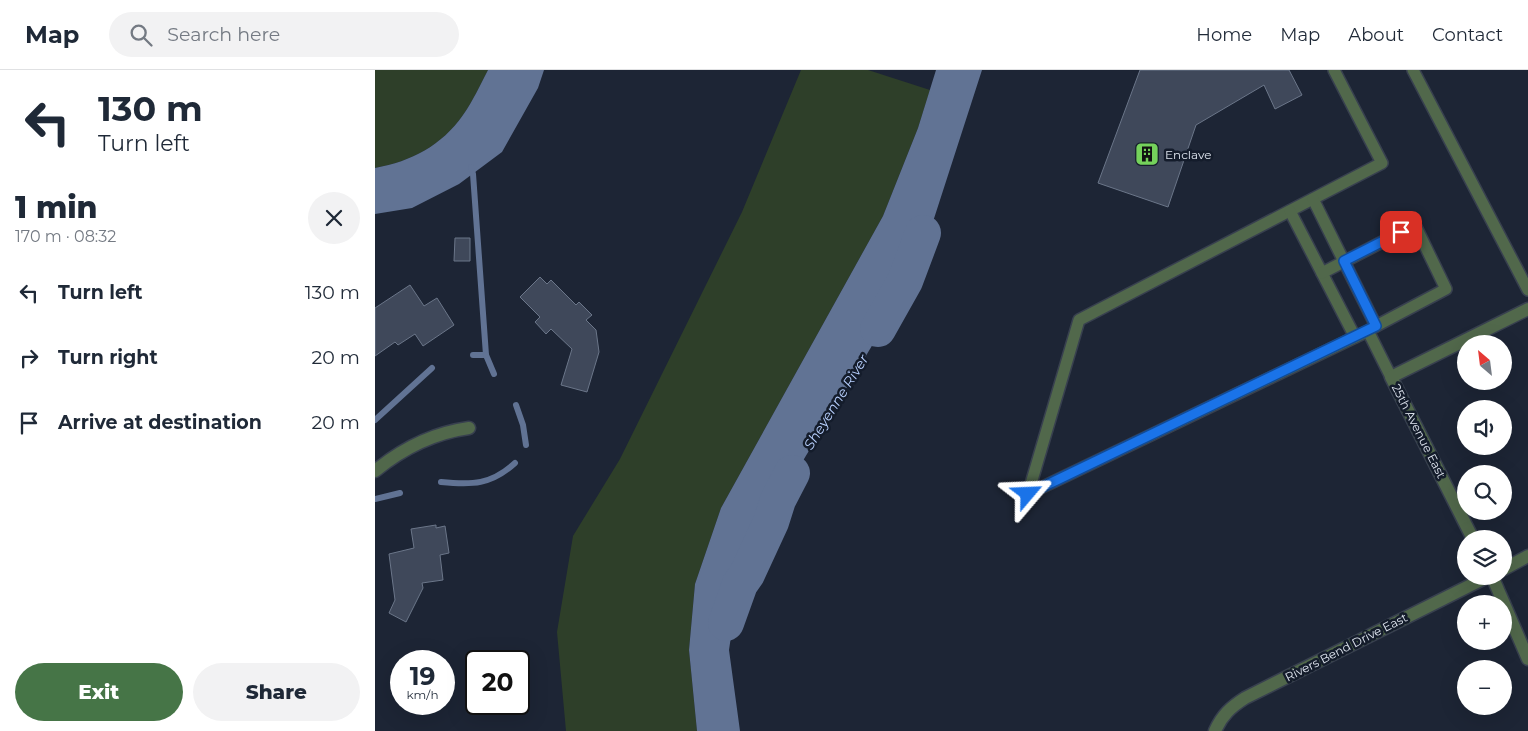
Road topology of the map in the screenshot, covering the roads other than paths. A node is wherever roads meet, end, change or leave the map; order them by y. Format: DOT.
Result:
graph roads {
  1 [pos="1335,70"];
  2 [pos="1413,70"];
  3 [pos="1313,199"];
  4 [pos="1290,211"];
  5 [pos="1344,261"];
  6 [pos="1322,272"];
  7 [pos="1528,290"];
  8 [pos="1528,309"];
  9 [pos="1372,329"];
  10 [pos="1355,337"];
  11 [pos="1391,377"];
  12 [pos="469,428"];
  13 [pos="375,471"];
  14 [pos="1468,530"];
  15 [pos="1528,556"];
  16 [pos="1512,565"];
  17 [pos="1472,585"];
  18 [pos="1494,585"];
  19 [pos="1528,659"];
  20 [pos="1215,731"];
  1 -- 3 [label="lane"];
  2 -- 7 [label="lane"];
  3 -- 4 [label="lane"];
  3 -- 5 [label="lane"];
  4 -- 6 [label="lane"];
  4 -- 10 [label="lane"];
  5 -- 6 [label="lane"];
  5 -- 9 [label="lane"];
  5 -- 9 [label="lane"];
  6 -- 10 [label="lane"];
  8 -- 11 [label="street"];
  9 -- 10 [label="lane"];
  9 -- 11 [label="lane"];
  11 -- 14 [label="street, 25th Avenue East"];
  12 -- 13 [label="street"];
  15 -- 16 [label="street"];
  17 -- 20 [label="street, Rivers Bend Drive East"];
  18 -- 19 [label="street"];
}
